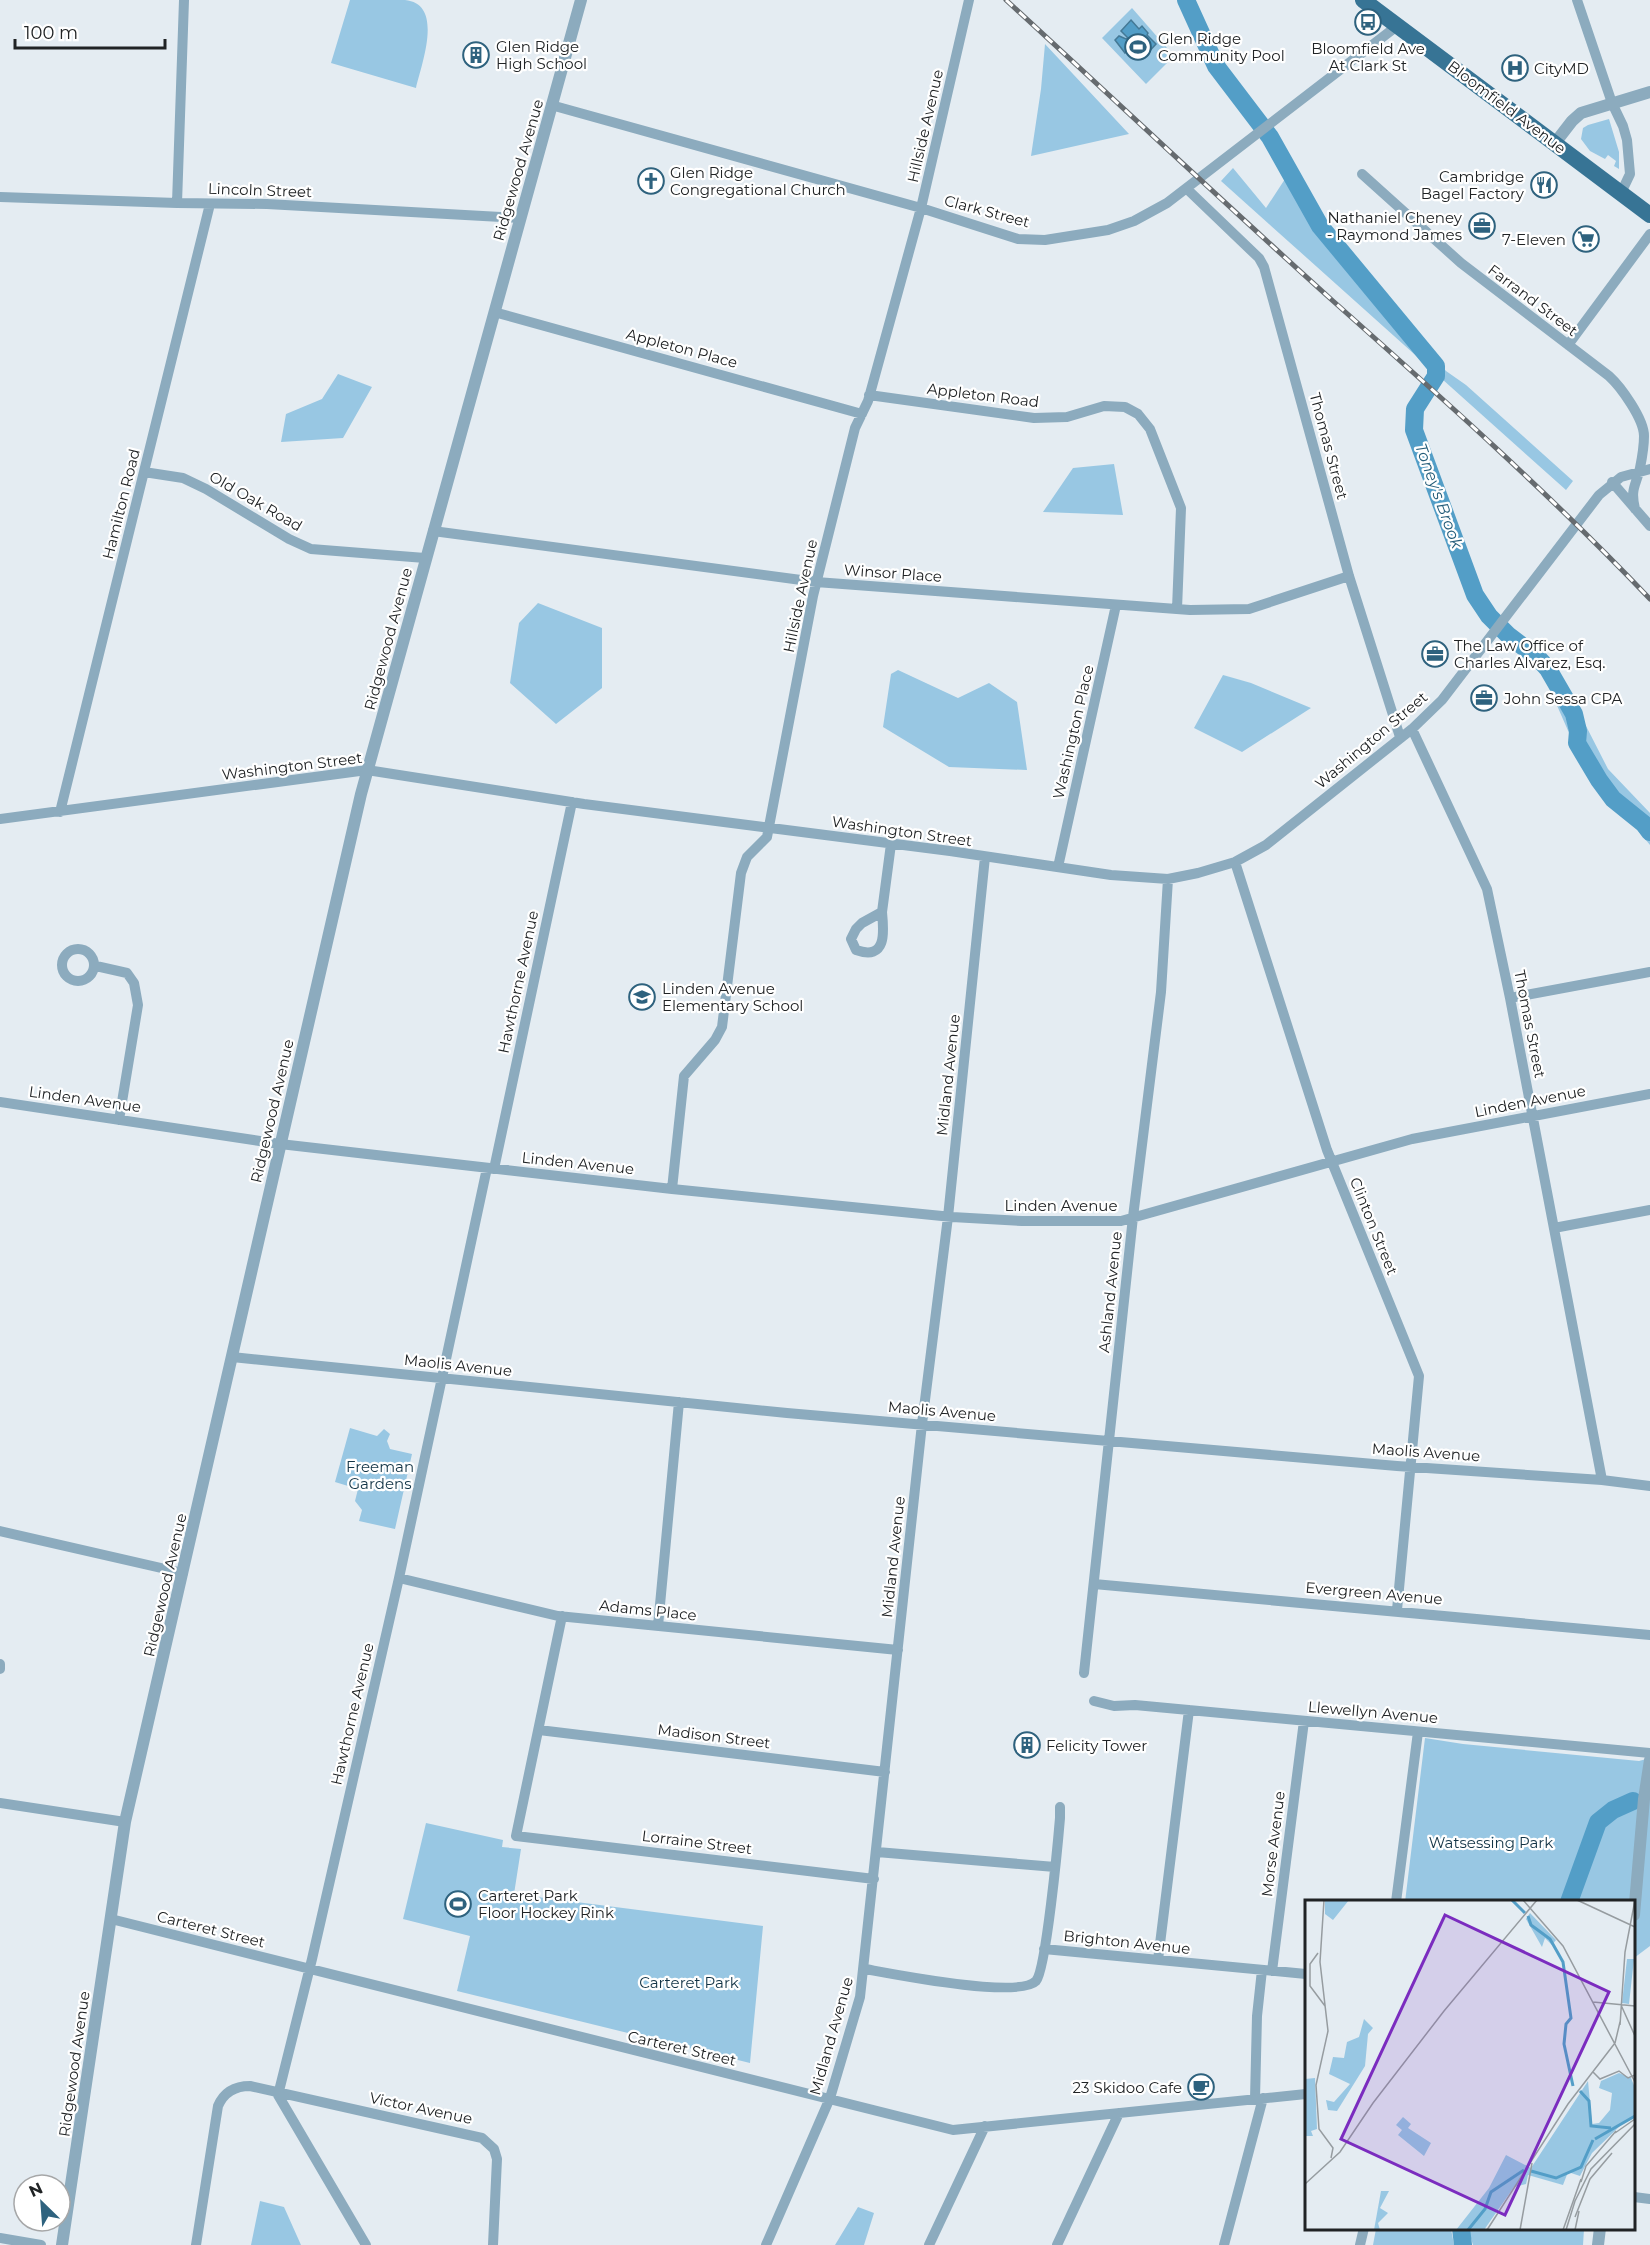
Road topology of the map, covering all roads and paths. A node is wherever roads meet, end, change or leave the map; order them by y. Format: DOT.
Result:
graph roads {
  1 [pos="184,0"];
  2 [pos="581,0"];
  3 [pos="1363,0"];
  4 [pos="1577,0"];
  5 [pos="966,1"];
  6 [pos="1397,26"];
  7 [pos="1650,92"];
  8 [pos="1612,103"];
  9 [pos="552,105"];
  10 [pos="1555,143"];
  11 [pos="1362,174"];
  12 [pos="1187,189"];
  13 [pos="1621,193"];
  14 [pos="0,197"];
  15 [pos="177,203"];
  16 [pos="210,204"];
  17 [pos="921,208"];
  18 [pos="1650,215"];
  19 [pos="520,218"];
  20 [pos="1650,234"];
  21 [pos="494,312"];
  22 [pos="1568,345"];
  23 [pos="869,395"];
  24 [pos="862,414"];
  25 [pos="1645,470"];
  26 [pos="144,472"];
  27 [pos="1612,482"];
  28 [pos="1635,509"];
  29 [pos="1650,526"];
  30 [pos="433,531"];
  31 [pos="426,558"];
  32 [pos="1349,576"];
  33 [pos="816,582"];
  34 [pos="1116,604"];
  35 [pos="1177,609"];
  36 [pos="1412,729"];
  37 [pos="1400,737"];
  38 [pos="367,770"];
  39 [pos="572,802"];
  40 [pos="60,812"];
  41 [pos="0,819"];
  42 [pos="769,828"];
  43 [pos="891,844"];
  44 [pos="986,857"];
  45 [pos="1235,862"];
  46 [pos="1058,867"];
  47 [pos="1168,879"];
  48 [pos="882,912"];
  49 [pos="96,966"];
  50 [pos="1650,972"];
  51 [pos="1510,998"];
  52 [pos="1650,1094"];
  53 [pos="0,1102"];
  54 [pos="1532,1115"];
  55 [pos="119,1120"];
  56 [pos="280,1144"];
  57 [pos="1332,1162"];
  58 [pos="491,1169"];
  59 [pos="672,1189"];
  60 [pos="1650,1210"];
  61 [pos="948,1217"];
  62 [pos="1133,1217"];
  63 [pos="1554,1228"];
  64 [pos="232,1357"];
  65 [pos="442,1378"];
  66 [pos="679,1402"];
  67 [pos="922,1424"];
  68 [pos="1109,1441"];
  69 [pos="1409,1467"];
  70 [pos="1602,1480"];
  71 [pos="1650,1486"];
  72 [pos="0,1531"];
  73 [pos="183,1573"];
  74 [pos="399,1578"];
  75 [pos="1094,1584"];
  76 [pos="1397,1610"];
  77 [pos="562,1616"];
  78 [pos="658,1626"];
  79 [pos="1650,1635"];
  80 [pos="898,1650"];
  81 [pos="0,1664"];
  82 [pos="0,1669"];
  83 [pos="1084,1673"];
  84 [pos="1094,1701"];
  85 [pos="1189,1710"];
  86 [pos="1304,1720"];
  87 [pos="539,1730"];
  88 [pos="1418,1732"];
  89 [pos="1650,1753"];
  90 [pos="1650,1760"];
  91 [pos="885,1772"];
  92 [pos="0,1803"];
  93 [pos="1060,1807"];
  94 [pos="125,1822"];
  95 [pos="877,1852"];
  96 [pos="1054,1867"];
  97 [pos="874,1879"];
  98 [pos="1396,1900"];
  99 [pos="1635,1903"];
  100 [pos="111,1919"];
  101 [pos="1044,1949"];
  102 [pos="1158,1960"];
  103 [pos="310,1969"];
  104 [pos="864,1969"];
  105 [pos="1267,1970"];
  106 [pos="1305,1974"];
  107 [pos="279,2092"];
  108 [pos="1305,2094"];
  109 [pos="830,2098"];
  110 [pos="1259,2099"];
  111 [pos="1119,2113"];
  112 [pos="985,2126"];
  113 [pos="1635,2197"];
  114 [pos="1650,2199"];
  115 [pos="1364,2230"];
  116 [pos="1600,2230"];
  117 [pos="0,2238"];
  118 [pos="41,2245"];
  119 [pos="62,2245"];
  120 [pos="196,2245"];
  121 [pos="366,2245"];
  122 [pos="493,2245"];
  123 [pos="766,2245"];
  124 [pos="929,2245"];
  125 [pos="1056,2245"];
  126 [pos="1224,2245"];
  127 [pos="1360,2245"];
  128 [pos="1598,2245"];
  1 -- 15 [label="street"];
  2 -- 9 [label="street, Ridgewood Avenue"];
  3 -- 6 [label="main road, Bloomfield Avenue"];
  4 -- 8 [label="street"];
  5 -- 17 [label="street, Hillside Avenue"];
  6 -- 10 [label="main road, Bloomfield Avenue"];
  6 -- 12 [label="street, Clark Street"];
  7 -- 8 [label="street"];
  8 -- 10 [label="street"];
  8 -- 13 [label="street"];
  9 -- 17 [label="street, Clark Street"];
  9 -- 19 [label="street, Ridgewood Avenue"];
  10 -- 13 [label="main road, Bloomfield Avenue"];
  11 -- 22 [label="street, Farrand Street"];
  12 -- 17 [label="street, Clark Street"];
  12 -- 32 [label="street, Thomas Street"];
  13 -- 18 [label="main road, Bloomfield Avenue"];
  14 -- 15 [label="street, Lincoln Street"];
  15 -- 16 [label="street, Lincoln Street"];
  16 -- 19 [label="street, Lincoln Street"];
  16 -- 26 [label="street, Hamilton Road"];
  17 -- 23 [label="street, Hillside Avenue"];
  19 -- 21 [label="street, Ridgewood Avenue"];
  20 -- 22 [label="street"];
  21 -- 24 [label="street, Appleton Place"];
  21 -- 30 [label="street, Ridgewood Avenue"];
  22 -- 25 [label="street, Farrand Street"];
  23 -- 24 [label="street, Hillside Avenue"];
  23 -- 35 [label="street, Appleton Road"];
  24 -- 33 [label="street, Hillside Avenue"];
  25 -- 27 [label="street, Washington Street"];
  25 -- 28 [label="street"];
  26 -- 31 [label="street, Old Oak Road"];
  26 -- 40 [label="street, Hamilton Road"];
  27 -- 28 [label="street"];
  27 -- 36 [label="street, Washington Street"];
  28 -- 29 [label="street"];
  30 -- 31 [label="street, Ridgewood Avenue"];
  30 -- 33 [label="street, Winsor Place"];
  31 -- 38 [label="street, Ridgewood Avenue"];
  32 -- 35 [label="street, Winsor Place"];
  32 -- 37 [label="street, Thomas Street"];
  33 -- 34 [label="street, Winsor Place"];
  33 -- 42 [label="street, Hillside Avenue"];
  34 -- 35 [label="street, Winsor Place"];
  34 -- 46 [label="street, Washington Place"];
  36 -- 37 [label="street, Washington Street"];
  36 -- 51 [label="street, Thomas Street"];
  37 -- 45 [label="street, Washington Street"];
  38 -- 39 [label="street, Washington Street"];
  38 -- 40 [label="street, Washington Street"];
  38 -- 56 [label="street, Ridgewood Avenue"];
  39 -- 42 [label="street, Washington Street"];
  39 -- 58 [label="street, Hawthorne Avenue"];
  40 -- 41 [label="street, Washington Street"];
  42 -- 43 [label="street, Washington Street"];
  42 -- 59 [label="street, Hillside Avenue"];
  43 -- 44 [label="street, Washington Street"];
  43 -- 48 [label="street"];
  44 -- 46 [label="street, Washington Street"];
  44 -- 61 [label="street, Midland Avenue"];
  45 -- 47 [label="street, Washington Street"];
  45 -- 57 [label="street, Clinton Street"];
  46 -- 47 [label="street, Washington Street"];
  47 -- 62 [label="street, Ashland Avenue"];
  49 -- 55 [label="street"];
  50 -- 51 [label="street"];
  51 -- 54 [label="street, Thomas Street"];
  52 -- 54 [label="street, Linden Avenue"];
  53 -- 55 [label="street, Linden Avenue"];
  54 -- 57 [label="street, Linden Avenue"];
  54 -- 63 [label="street, Thomas Street"];
  55 -- 56 [label="street, Linden Avenue"];
  56 -- 58 [label="street, Linden Avenue"];
  56 -- 64 [label="street, Ridgewood Avenue"];
  57 -- 62 [label="street, Linden Avenue"];
  57 -- 69 [label="street, Clinton Street"];
  58 -- 59 [label="street, Linden Avenue"];
  58 -- 65 [label="street, Hawthorne Avenue"];
  59 -- 61 [label="street, Linden Avenue"];
  60 -- 63 [label="street"];
  61 -- 62 [label="street, Linden Avenue"];
  61 -- 67 [label="street, Midland Avenue"];
  62 -- 68 [label="street, Ashland Avenue"];
  63 -- 70 [label="street, Thomas Street"];
  64 -- 65 [label="street, Maolis Avenue"];
  64 -- 73 [label="street, Ridgewood Avenue"];
  65 -- 66 [label="street, Maolis Avenue"];
  65 -- 74 [label="street, Hawthorne Avenue"];
  66 -- 67 [label="street, Maolis Avenue"];
  66 -- 78 [label="street"];
  67 -- 68 [label="street, Maolis Avenue"];
  67 -- 80 [label="street, Midland Avenue"];
  68 -- 69 [label="street, Maolis Avenue"];
  68 -- 75 [label="street, Ashland Avenue"];
  69 -- 70 [label="street, Maolis Avenue"];
  69 -- 76 [label="street, Clinton Street"];
  70 -- 71 [label="street, Maolis Avenue"];
  72 -- 73 [label="street"];
  73 -- 94 [label="street, Ridgewood Avenue"];
  74 -- 77 [label="street, Adams Place"];
  74 -- 103 [label="street, Hawthorne Avenue"];
  75 -- 76 [label="street, Evergreen Avenue"];
  75 -- 83 [label="street, Ashland Avenue"];
  76 -- 79 [label="street, Evergreen Avenue"];
  77 -- 78 [label="street, Adams Place"];
  77 -- 87 [label="street"];
  78 -- 80 [label="street, Adams Place"];
  80 -- 91 [label="street, Midland Avenue"];
  81 -- 82 [label="street"];
  84 -- 85 [label="street, Llewellyn Avenue"];
  85 -- 86 [label="street, Llewellyn Avenue"];
  85 -- 102 [label="street"];
  86 -- 88 [label="street, Llewellyn Avenue"];
  86 -- 105 [label="street, Morse Avenue"];
  87 -- 91 [label="street, Madison Street"];
  87 -- 97 [label="street, Lorraine Street"];
  88 -- 89 [label="street, Llewellyn Avenue"];
  88 -- 98 [label="street"];
  90 -- 99 [label="street"];
  91 -- 95 [label="street, Midland Avenue"];
  92 -- 94 [label="street"];
  93 -- 96 [label="street"];
  94 -- 100 [label="street, Ridgewood Avenue"];
  95 -- 96 [label="street"];
  95 -- 97 [label="street, Midland Avenue"];
  96 -- 101 [label="street"];
  97 -- 104 [label="street, Midland Avenue"];
  100 -- 103 [label="street, Carteret Street"];
  100 -- 119 [label="street, Ridgewood Avenue"];
  101 -- 102 [label="street, Brighton Avenue"];
  101 -- 104 [label="street, Brighton Avenue"];
  102 -- 105 [label="street, Brighton Avenue"];
  103 -- 107 [label="street, Hawthorne Avenue"];
  103 -- 109 [label="street, Carteret Street"];
  104 -- 109 [label="street, Midland Avenue"];
  105 -- 106 [label="street, Brighton Avenue"];
  105 -- 110 [label="street, Morse Avenue"];
  107 -- 120 [label="street"];
  107 -- 121 [label="street"];
  107 -- 122 [label="street, Victor Avenue"];
  108 -- 110 [label="street, Carteret Street"];
  109 -- 112 [label="street, Carteret Street"];
  109 -- 123 [label="street, Midland Avenue"];
  110 -- 111 [label="street, Carteret Street"];
  110 -- 126 [label="street, Morse Avenue"];
  111 -- 112 [label="street, Carteret Street"];
  111 -- 125 [label="street"];
  112 -- 124 [label="street"];
  113 -- 114 [label="street"];
  115 -- 127 [label="street"];
  116 -- 128 [label="street"];
  117 -- 118 [label="street"];
}
